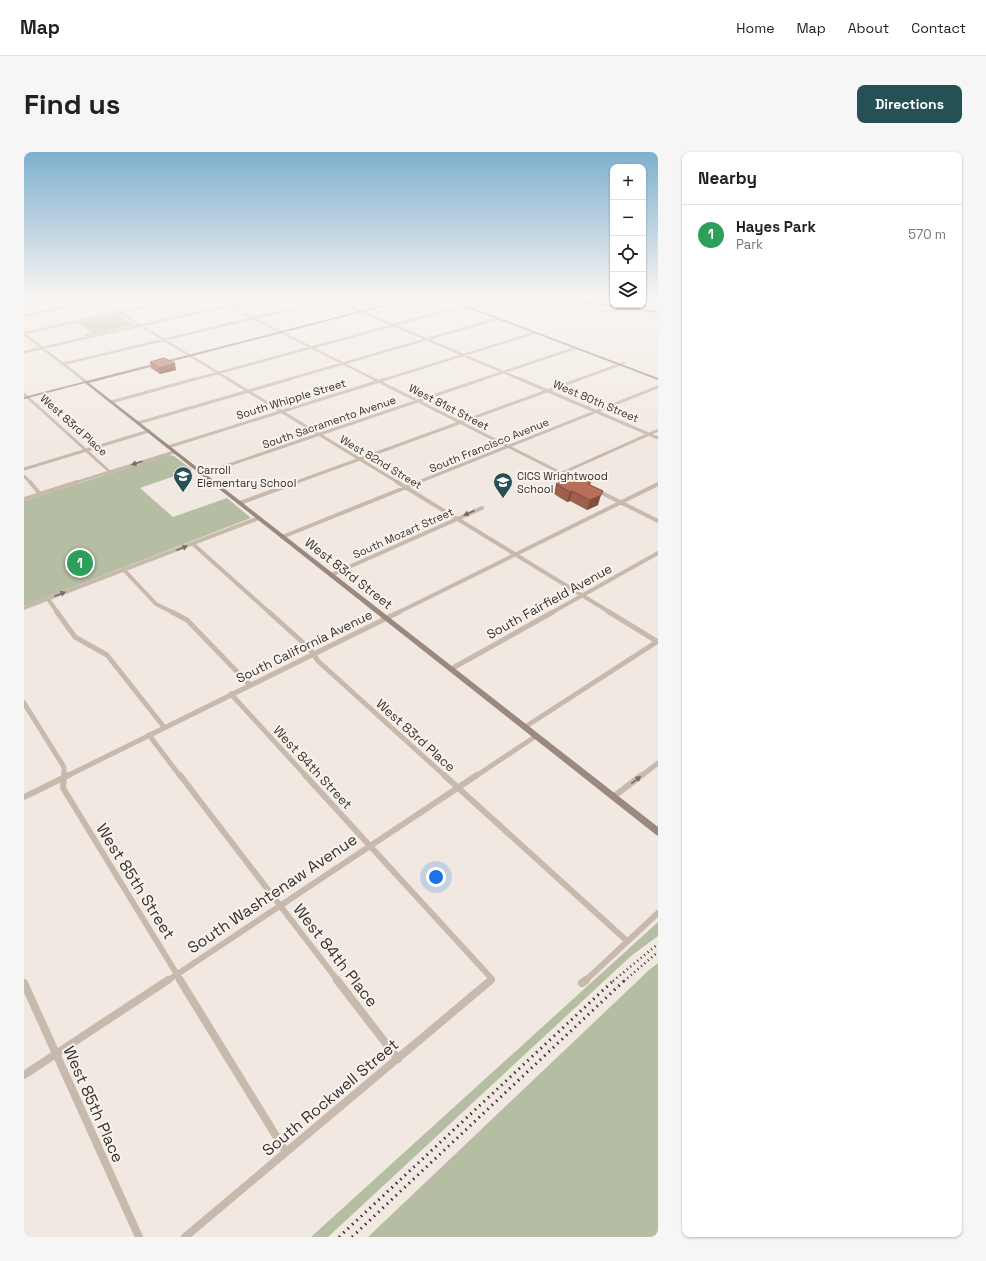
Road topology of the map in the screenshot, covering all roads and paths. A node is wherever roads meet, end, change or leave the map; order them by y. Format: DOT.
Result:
graph roads {
  1 [pos="42,348"];
  2 [pos="132,348"];
  3 [pos="176,348"];
  4 [pos="222,348"];
  5 [pos="311,348"];
  6 [pos="401,348"];
  7 [pos="446,348"];
  8 [pos="487,348"];
  9 [pos="575,348"];
  10 [pos="583,348"];
  11 [pos="24,352"];
  12 [pos="464,355"];
  13 [pos="190,356"];
  14 [pos="624,363"];
  15 [pos="63,364"];
  16 [pos="344,364"];
  17 [pos="620,365"];
  18 [pos="504,372"];
  19 [pos="218,373"];
  20 [pos="658,376"];
  21 [pos="658,379"];
  22 [pos="86,382"];
  23 [pos="379,382"];
  24 [pos="658,387"];
  25 [pos="548,391"];
  26 [pos="248,392"];
  27 [pos="24,394"];
  28 [pos="26,398"];
  29 [pos="418,401"];
  30 [pos="111,402"];
  31 [pos="282,412"];
  32 [pos="596,412"];
  33 [pos="138,423"];
  34 [pos="461,423"];
  35 [pos="658,430"];
  36 [pos="149,431"];
  37 [pos="650,434"];
  38 [pos="318,435"];
  39 [pos="658,438"];
  40 [pos="508,446"];
  41 [pos="168,447"];
  42 [pos="86,450"];
  43 [pos="174,452"];
  44 [pos="360,460"];
  45 [pos="24,468"];
  46 [pos="110,472"];
  47 [pos="562,473"];
  48 [pos="202,474"];
  49 [pos="24,476"];
  50 [pos="578,481"];
  51 [pos="658,484"];
  52 [pos="590,487"];
  53 [pos="405,488"];
  54 [pos="40,494"];
  55 [pos="24,499"];
  56 [pos="620,502"];
  57 [pos="240,503"];
  58 [pos="482,508"];
  59 [pos="259,518"];
  60 [pos="457,519"];
  61 [pos="658,521"];
  62 [pos="282,537"];
  63 [pos="193,544"];
  64 [pos="658,553"];
  65 [pos="515,555"];
  66 [pos="124,570"];
  67 [pos="331,575"];
  68 [pos="582,596"];
  69 [pos="48,599"];
  70 [pos="24,608"];
  71 [pos="386,618"];
  72 [pos="658,642"];
  73 [pos="313,654"];
  74 [pos="451,669"];
  75 [pos="250,685"];
  76 [pos="231,694"];
  77 [pos="24,703"];
  78 [pos="525,727"];
  79 [pos="164,728"];
  80 [pos="149,735"];
  81 [pos="536,736"];
  82 [pos="658,763"];
  83 [pos="64,777"];
  84 [pos="458,788"];
  85 [pos="24,797"];
  86 [pos="613,797"];
  87 [pos="658,832"];
  88 [pos="370,845"];
  89 [pos="280,905"];
  90 [pos="658,913"];
  91 [pos="627,942"];
  92 [pos="177,973"];
  93 [pos="492,979"];
  94 [pos="24,983"];
  95 [pos="582,983"];
  96 [pos="56,1053"];
  97 [pos="398,1059"];
  98 [pos="24,1074"];
  99 [pos="286,1152"];
  100 [pos="139,1237"];
  101 [pos="185,1237"];
  1 -- 11 [label="street"];
  1 -- 15 [label="street, West 83rd Street"];
  2 -- 15 [label="street"];
  3 -- 13 [label="street, West 82nd Street"];
  4 -- 13 [label="main road"];
  5 -- 16 [label="street, West 81st Street"];
  5 -- 19 [label="street"];
  6 -- 16 [label="street"];
  7 -- 12 [label="street, West 80th Street"];
  8 -- 12 [label="street, South Whipple Street"];
  9 -- 17 [label="main road"];
  9 -- 18 [label="street, South Sacramento Avenue"];
  10 -- 14 [label="main road"];
  12 -- 18 [label="street, West 80th Street"];
  12 -- 23 [label="street, South Whipple Street"];
  13 -- 19 [label="street, West 82nd Street"];
  13 -- 22 [label="main road"];
  14 -- 17 [label="street"];
  14 -- 20 [label="main road"];
  15 -- 22 [label="street, West 83rd Street"];
  16 -- 23 [label="street, West 81st Street"];
  16 -- 26 [label="street"];
  17 -- 21 [label="main road"];
  17 -- 25 [label="street"];
  18 -- 25 [label="street, West 80th Street"];
  18 -- 29 [label="street, South Sacramento Avenue"];
  19 -- 26 [label="street, West 82nd Street"];
  19 -- 30 [label="street"];
  22 -- 28 [label="main road"];
  22 -- 30 [label="main road, West 83rd Street"];
  23 -- 29 [label="street, West 81st Street"];
  23 -- 31 [label="street, South Whipple Street"];
  24 -- 32 [label="street, South Francisco Avenue"];
  25 -- 32 [label="street, West 80th Street"];
  25 -- 34 [label="street"];
  26 -- 31 [label="street, West 82nd Street"];
  26 -- 33 [label="street"];
  27 -- 28 [label="street, West 83rd Place"];
  28 -- 42 [label="street, West 83rd Place"];
  29 -- 34 [label="street, West 81st Street"];
  29 -- 38 [label="street, South Sacramento Avenue"];
  30 -- 33 [label="main road, West 83rd Street"];
  31 -- 38 [label="street, West 82nd Street"];
  31 -- 41 [label="street, South Whipple Street"];
  32 -- 37 [label="street, West 80th Street"];
  32 -- 40 [label="street, South Francisco Avenue"];
  33 -- 36 [label="main road, West 83rd Street"];
  34 -- 40 [label="street, West 81st Street"];
  34 -- 44 [label="street"];
  35 -- 37 [label="street"];
  36 -- 41 [label="main road, West 83rd Street"];
  36 -- 42 [label="street"];
  37 -- 39 [label="street, West 80th Street"];
  37 -- 47 [label="street"];
  38 -- 44 [label="street, West 82nd Street"];
  38 -- 48 [label="street, South Sacramento Avenue"];
  40 -- 47 [label="street, West 81st Street"];
  40 -- 53 [label="street, South Francisco Avenue"];
  41 -- 43 [label="main road, West 83rd Street"];
  42 -- 45 [label="street"];
  42 -- 46 [label="street, West 83rd Place"];
  43 -- 46 [label="street, one-way"];
  43 -- 48 [label="main road, West 83rd Street"];
  44 -- 53 [label="street, West 82nd Street"];
  44 -- 57 [label="street"];
  46 -- 54 [label="street"];
  47 -- 50 [label="street, West 81st Street"];
  48 -- 57 [label="main road, West 83rd Street"];
  49 -- 54 [label="street"];
  51 -- 56 [label="street, South California Avenue"];
  52 -- 56 [label="street"];
  53 -- 60 [label="street, West 82nd Street"];
  53 -- 62 [label="street, South Francisco Avenue"];
  54 -- 55 [label="street"];
  56 -- 61 [label="street"];
  56 -- 65 [label="street, South California Avenue"];
  57 -- 59 [label="main road, West 83rd Street"];
  58 -- 60 [label="street, South Mozart Street, one-way"];
  59 -- 62 [label="main road, West 83rd Street"];
  59 -- 63 [label="street"];
  60 -- 65 [label="street, West 82nd Street"];
  60 -- 67 [label="street, South Mozart Street"];
  62 -- 67 [label="main road, West 83rd Street"];
  66 -- 63 [label="street, one-way"];
  63 -- 73 [label="street, West 83rd Place"];
  64 -- 68 [label="street, South Fairfield Avenue"];
  65 -- 68 [label="street, West 82nd Street"];
  65 -- 71 [label="street, South California Avenue"];
  69 -- 66 [label="street, one-way"];
  66 -- 75 [label="street"];
  67 -- 71 [label="main road, West 83rd Street"];
  68 -- 72 [label="street, West 82nd Street"];
  68 -- 74 [label="street, South Fairfield Avenue"];
  69 -- 70 [label="street"];
  69 -- 79 [label="street"];
  71 -- 73 [label="street, South California Avenue"];
  71 -- 74 [label="main road, West 83rd Street"];
  72 -- 78 [label="street"];
  73 -- 75 [label="street, South California Avenue"];
  73 -- 84 [label="street, West 83rd Place"];
  74 -- 78 [label="main road, West 83rd Street"];
  75 -- 76 [label="street, South California Avenue"];
  76 -- 79 [label="street, South California Avenue"];
  76 -- 88 [label="street, West 84th Street"];
  77 -- 83 [label="street, West 85th Street"];
  78 -- 81 [label="main road, West 83rd Street"];
  79 -- 80 [label="street, South California Avenue"];
  80 -- 83 [label="street, South California Avenue"];
  80 -- 89 [label="street, West 84th Place"];
  81 -- 84 [label="street, South Washtenaw Avenue"];
  81 -- 86 [label="main road, West 83rd Street"];
  86 -- 82 [label="street, one-way"];
  83 -- 85 [label="street, South California Avenue"];
  83 -- 92 [label="street, West 85th Street"];
  84 -- 88 [label="street, South Washtenaw Avenue"];
  84 -- 91 [label="street, West 83rd Place"];
  86 -- 87 [label="main road, West 83rd Street"];
  88 -- 89 [label="street, South Washtenaw Avenue"];
  88 -- 93 [label="street, West 84th Street"];
  89 -- 92 [label="street, South Washtenaw Avenue"];
  89 -- 97 [label="street, West 84th Place"];
  90 -- 91 [label="street"];
  91 -- 95 [label="street"];
  92 -- 96 [label="street, South Washtenaw Avenue"];
  92 -- 99 [label="street, West 85th Street"];
  93 -- 97 [label="street, South Rockwell Street"];
  94 -- 96 [label="street, West 85th Place"];
  96 -- 98 [label="street, South Washtenaw Avenue"];
  96 -- 100 [label="street, West 85th Place"];
  97 -- 99 [label="street, South Rockwell Street"];
  99 -- 101 [label="street, South Rockwell Street"];
}
